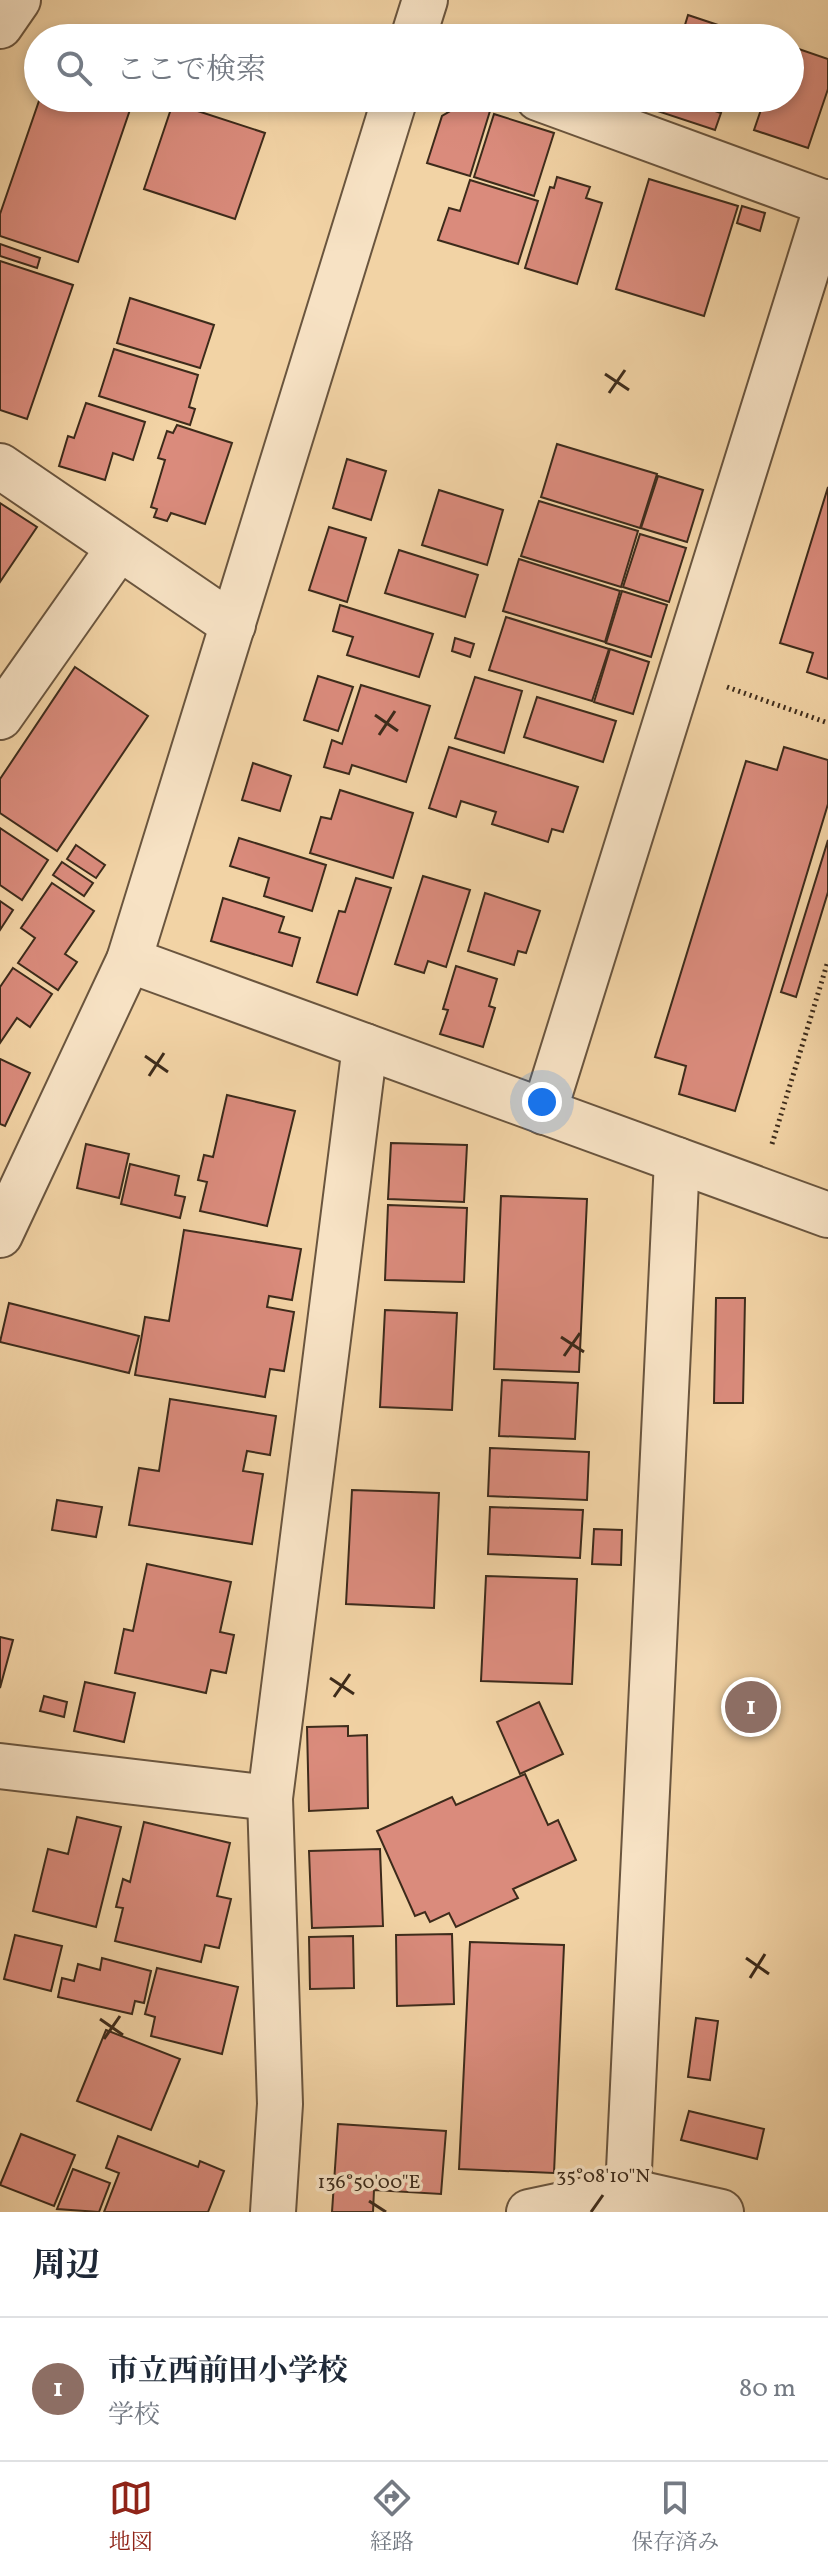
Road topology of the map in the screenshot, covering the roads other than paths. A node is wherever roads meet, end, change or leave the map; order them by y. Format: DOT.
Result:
graph roads {
  1 [pos="18,0"];
  2 [pos="425,0"];
  3 [pos="417,24"];
  4 [pos="0,26"];
  5 [pos="391,112"];
  6 [pos="577,112"];
  7 [pos="828,203"];
  8 [pos="0,466"];
  9 [pos="119,548"];
  10 [pos="233,625"];
  11 [pos="0,717"];
  12 [pos="129,960"];
  13 [pos="365,1046"];
  14 [pos="544,1112"];
  15 [pos="677,1160"];
  16 [pos="828,1215"];
  17 [pos="0,1235"];
  18 [pos="0,1766"];
  19 [pos="270,1798"];
  20 [pos="628,2191"];
  21 [pos="273,2212"];
  22 [pos="529,2212"];
  23 [pos="721,2212"];
  1 -- 4 [label="street"];
  2 -- 3 [label="street"];
  5 -- 10 [label="street"];
  6 -- 7 [label="street"];
  7 -- 14 [label="street"];
  8 -- 9 [label="street"];
  9 -- 10 [label="street"];
  9 -- 11 [label="street"];
  10 -- 12 [label="street"];
  12 -- 13 [label="street"];
  12 -- 17 [label="street"];
  13 -- 14 [label="street"];
  13 -- 19 [label="street"];
  14 -- 15 [label="street"];
  15 -- 16 [label="street"];
  15 -- 20 [label="street"];
  18 -- 19 [label="street"];
  19 -- 21 [label="street"];
  20 -- 22 [label="street"];
  20 -- 23 [label="street"];
}
